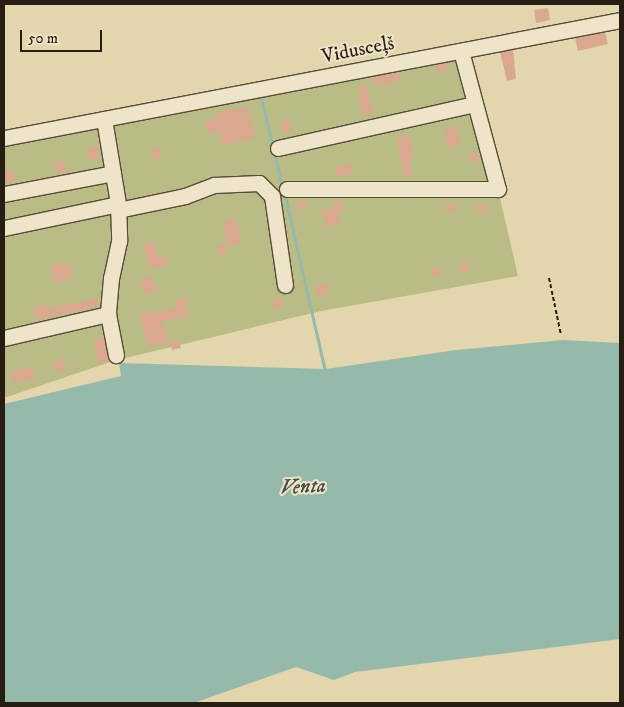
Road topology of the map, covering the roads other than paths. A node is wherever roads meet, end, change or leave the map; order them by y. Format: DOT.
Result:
graph roads {
  1 [pos="620,20"];
  2 [pos="460,51"];
  3 [pos="475,104"];
  4 [pos="104,119"];
  5 [pos="4,138"];
  6 [pos="278,148"];
  7 [pos="113,173"];
  8 [pos="287,189"];
  9 [pos="4,194"];
  10 [pos="118,207"];
  11 [pos="4,228"];
  12 [pos="286,285"];
  13 [pos="108,314"];
  14 [pos="4,338"];
  15 [pos="116,354"];
  1 -- 2 [label="street, Vidusceļš"];
  2 -- 3 [label="street"];
  2 -- 4 [label="street, Vidusceļš"];
  3 -- 6 [label="street"];
  3 -- 8 [label="street"];
  4 -- 5 [label="street, Vidusceļš"];
  4 -- 7 [label="street"];
  7 -- 9 [label="street"];
  7 -- 10 [label="street"];
  10 -- 11 [label="street"];
  10 -- 12 [label="street"];
  10 -- 13 [label="street"];
  13 -- 14 [label="street"];
  13 -- 15 [label="street"];
}
